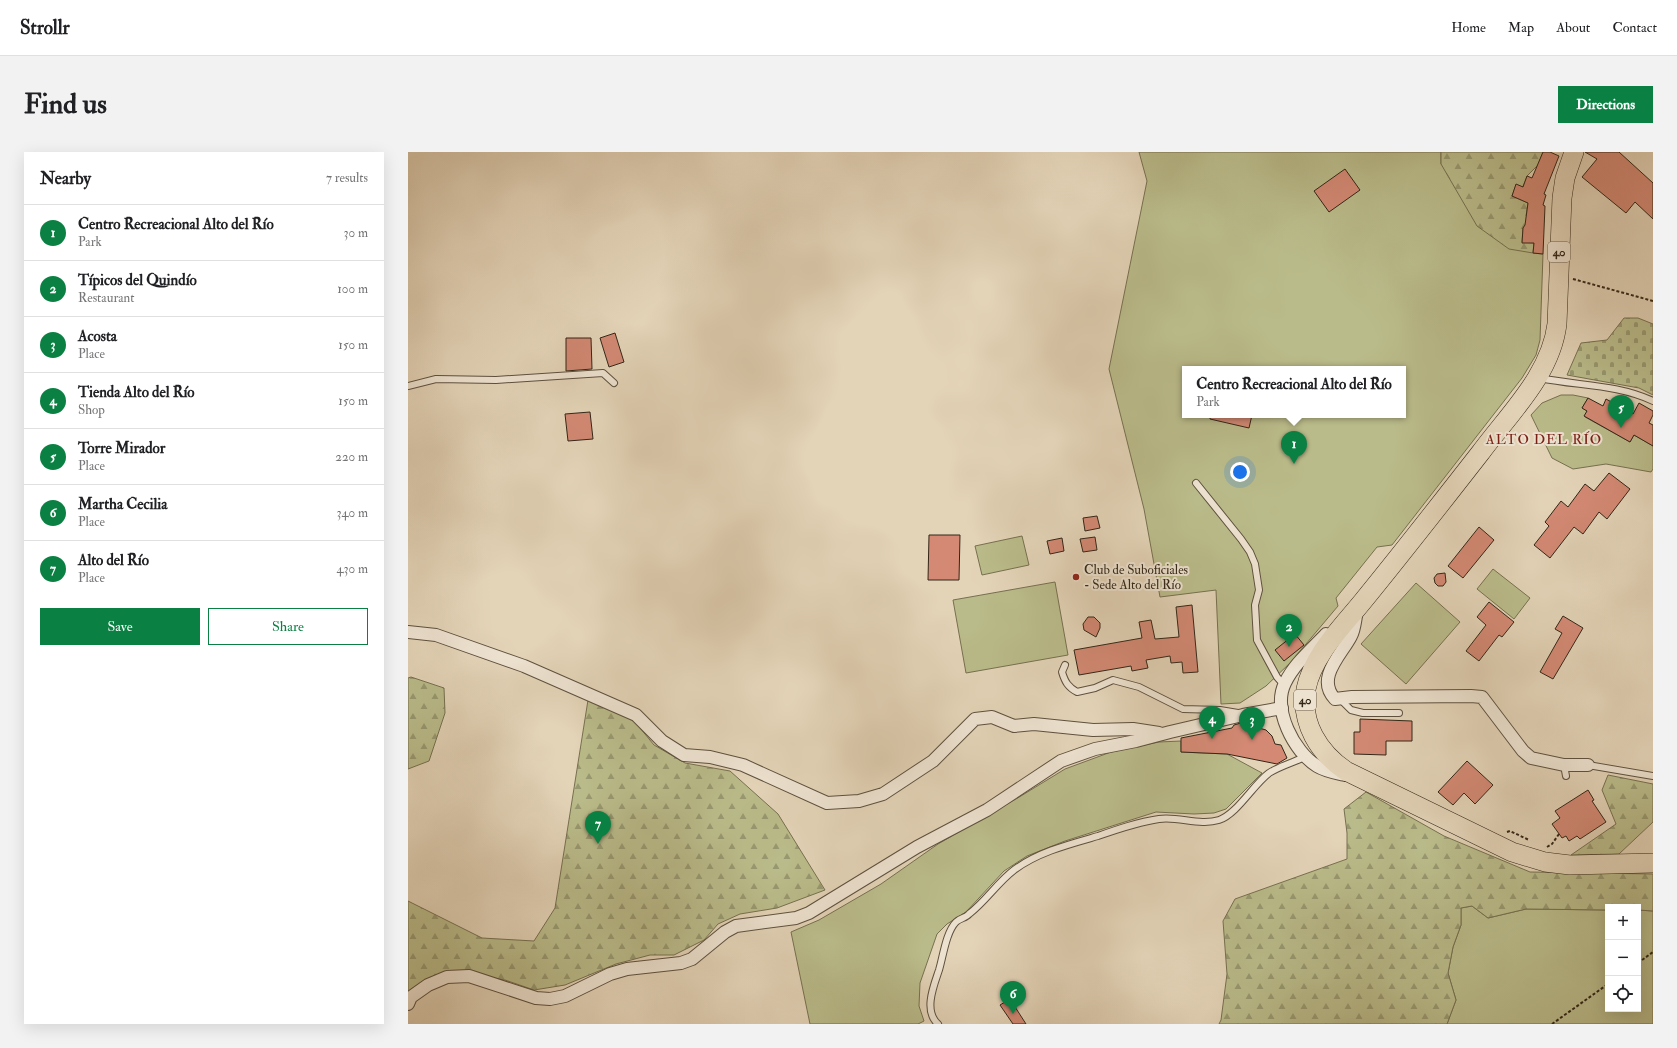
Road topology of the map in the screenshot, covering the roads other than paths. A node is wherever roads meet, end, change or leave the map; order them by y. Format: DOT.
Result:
graph roads {
  1 [pos="1574,152"];
  2 [pos="1537,377"];
  3 [pos="614,383"];
  4 [pos="408,386"];
  5 [pos="1653,401"];
  6 [pos="1196,483"];
  7 [pos="1416,536"];
  8 [pos="1358,607"];
  9 [pos="408,632"];
  10 [pos="1065,665"];
  11 [pos="1284,685"];
  12 [pos="1340,699"];
  13 [pos="1282,708"];
  14 [pos="1400,713"];
  15 [pos="1243,715"];
  16 [pos="1162,734"];
  17 [pos="1305,757"];
  18 [pos="1588,765"];
  19 [pos="1653,776"];
  20 [pos="1367,782"];
  21 [pos="1653,863"];
  22 [pos="408,1004"];
  23 [pos="935,1023"];
  1 -- 2 [label="main road, 40"];
  2 -- 5 [label="lane"];
  2 -- 7 [label="main road, 40"];
  3 -- 4 [label="lane"];
  6 -- 11 [label="lane"];
  7 -- 8 [label="main road, 40"];
  7 -- 11 [label="street"];
  8 -- 12 [label="street"];
  8 -- 20 [label="main road, 40"];
  9 -- 16 [label="street"];
  10 -- 15 [label="lane"];
  11 -- 13 [label="street"];
  12 -- 14 [label="lane"];
  12 -- 18 [label="street"];
  13 -- 15 [label="street"];
  13 -- 17 [label="street"];
  15 -- 16 [label="street"];
  16 -- 22 [label="street"];
  17 -- 20 [label="street"];
  17 -- 23 [label="lane"];
  18 -- 19 [label="lane"];
  20 -- 21 [label="main road, 40"];
}
